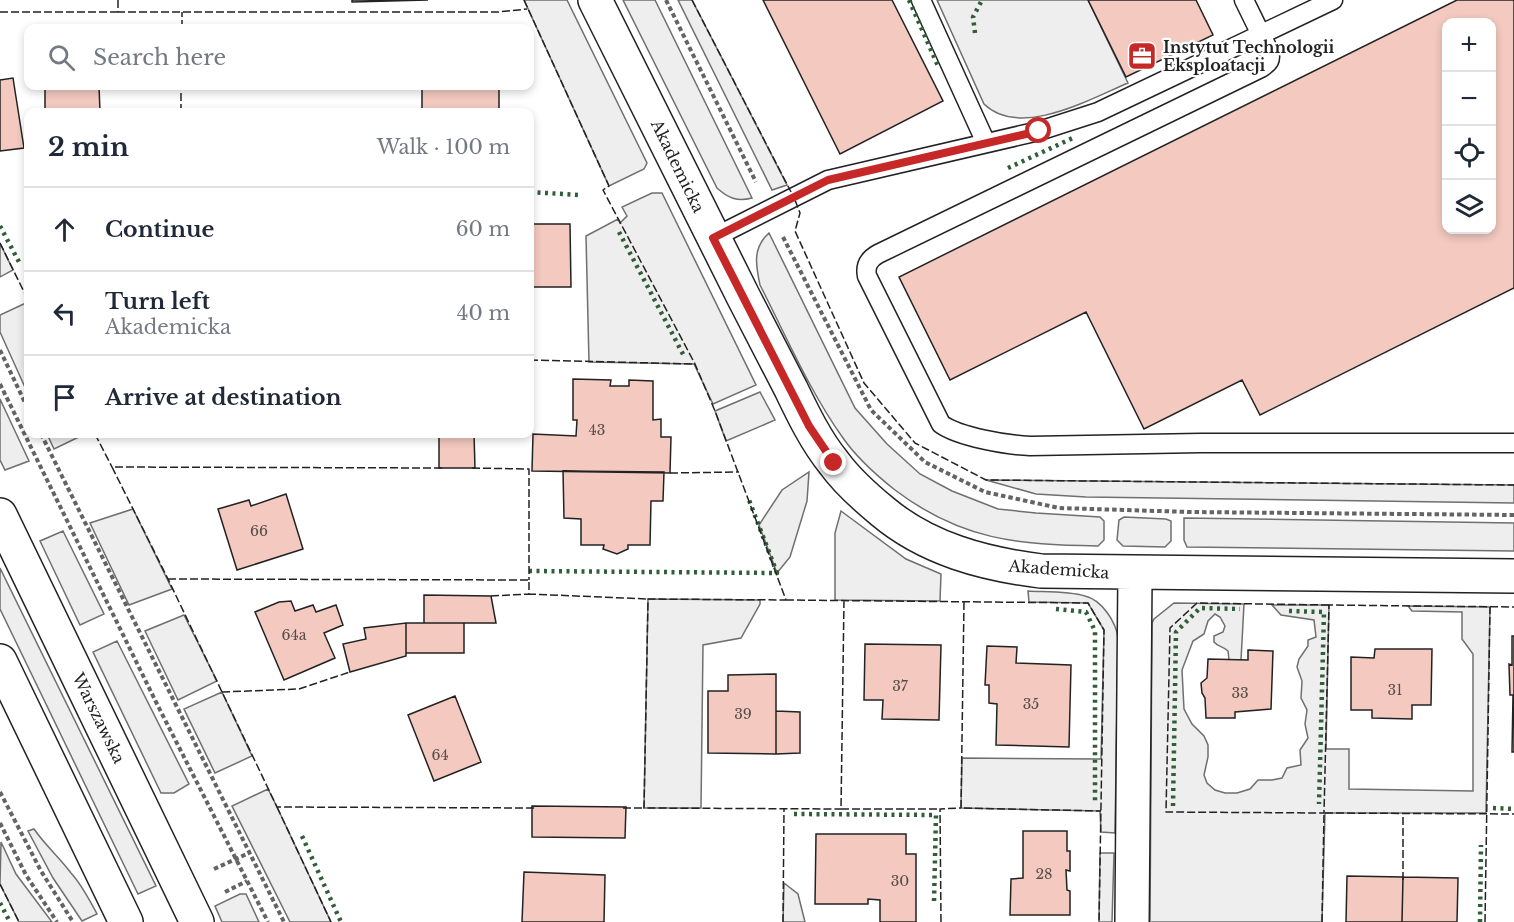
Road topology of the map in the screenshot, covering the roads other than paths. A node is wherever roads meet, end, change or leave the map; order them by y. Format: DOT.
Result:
graph roads {
  1 [pos="595,0"];
  2 [pos="921,0"];
  3 [pos="1244,0"];
  4 [pos="1333,0"];
  5 [pos="1260,34"];
  6 [pos="986,143"];
  7 [pos="713,238"];
  8 [pos="1514,443"];
  9 [pos="0,515"];
  10 [pos="1136,573"];
  11 [pos="1514,576"];
  12 [pos="0,661"];
  13 [pos="126,922"];
  14 [pos="197,922"];
  15 [pos="1132,922"];
  1 -- 7 [label="street, Akademicka"];
  2 -- 6 [label="lane"];
  3 -- 5 [label="lane"];
  4 -- 5 [label="lane"];
  5 -- 6 [label="lane"];
  5 -- 8 [label="lane"];
  6 -- 7 [label="lane"];
  7 -- 10 [label="street, Akademicka"];
  9 -- 14 [label="street, Warszawska"];
  10 -- 11 [label="street, Akademicka"];
  10 -- 15 [label="street"];
  12 -- 13 [label="street"];
}
